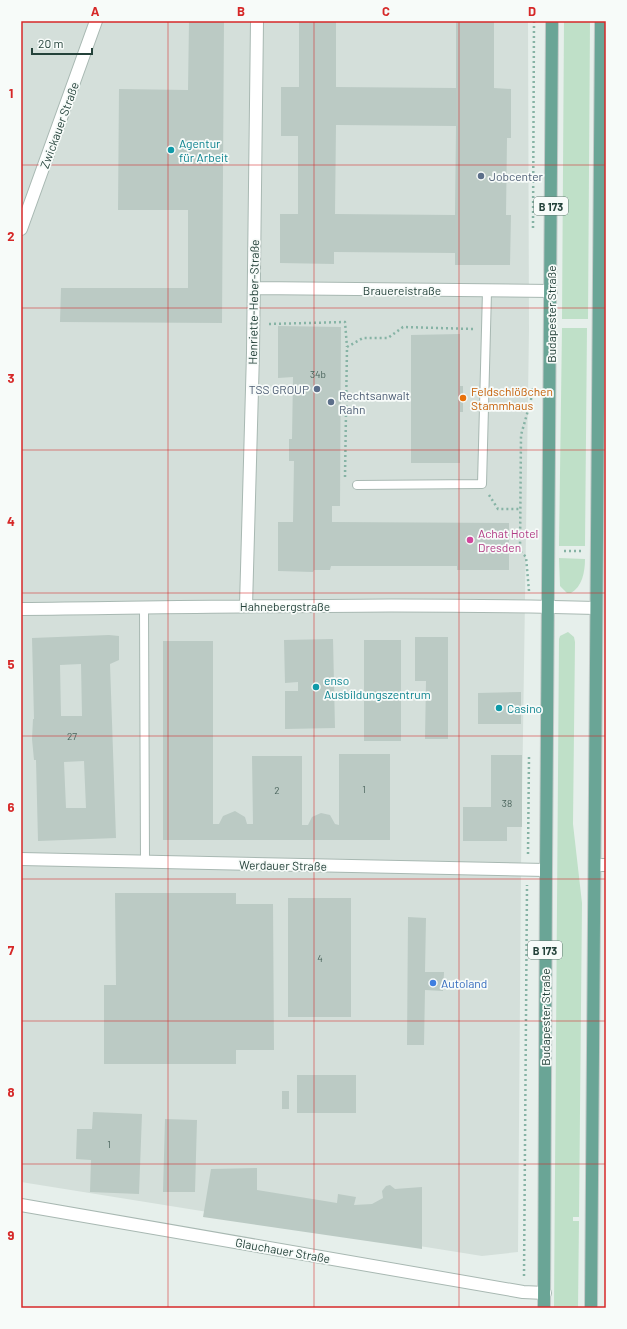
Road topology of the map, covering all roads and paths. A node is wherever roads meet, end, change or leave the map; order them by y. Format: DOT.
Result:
graph roads {
  1 [pos="96,21"];
  2 [pos="257,21"];
  3 [pos="552,21"];
  4 [pos="601,21"];
  5 [pos="21,229"];
  6 [pos="254,288"];
  7 [pos="487,291"];
  8 [pos="551,291"];
  9 [pos="486,329"];
  10 [pos="268,331"];
  11 [pos="347,347"];
  12 [pos="482,484"];
  13 [pos="357,485"];
  14 [pos="521,509"];
  15 [pos="558,551"];
  16 [pos="587,552"];
  17 [pos="246,606"];
  18 [pos="548,607"];
  19 [pos="144,608"];
  20 [pos="596,608"];
  21 [pos="21,609"];
  22 [pos="529,752"];
  23 [pos="21,859"];
  24 [pos="145,862"];
  25 [pos="600,865"];
  26 [pos="528,870"];
  27 [pos="546,870"];
  28 [pos="21,1205"];
  29 [pos="524,1292"];
  30 [pos="545,1293"];
  31 [pos="544,1308"];
  32 [pos="591,1308"];
  1 -- 5 [label="street, Zwickauer Straße"];
  2 -- 6 [label="street, Henriette-Heber-Straße"];
  3 -- 8 [label="main road, Budapester Straße / B 173"];
  4 -- 20 [label="main road"];
  6 -- 7 [label="street, Brauereistraße"];
  6 -- 17 [label="street, Henriette-Heber-Straße"];
  7 -- 8 [label="street, Brauereistraße"];
  7 -- 9 [label="lane"];
  8 -- 18 [label="main road, Budapester Straße / B 173"];
  9 -- 11 [label="path"];
  9 -- 12 [label="lane"];
  10 -- 11 [label="path"];
  11 -- 13 [label="path"];
  12 -- 13 [label="lane"];
  12 -- 14 [label="path"];
  15 -- 16 [label="path"];
  17 -- 18 [label="street, Hahnebergstraße"];
  17 -- 19 [label="street, Hahnebergstraße"];
  18 -- 20 [label="street"];
  18 -- 27 [label="main road, Budapester Straße / B 173"];
  19 -- 21 [label="street, Hahnebergstraße"];
  19 -- 24 [label="lane"];
  20 -- 25 [label="main road"];
  22 -- 26 [label="path"];
  23 -- 24 [label="street, Werdauer Straße"];
  24 -- 26 [label="street, Werdauer Straße"];
  25 -- 32 [label="main road"];
  26 -- 27 [label="street, Werdauer Straße"];
  26 -- 29 [label="path"];
  27 -- 30 [label="main road, Budapester Straße / B 173"];
  28 -- 29 [label="street, Glauchauer Straße"];
  29 -- 30 [label="street, Glauchauer Straße"];
  30 -- 31 [label="main road, Budapester Straße / B 173"];
}
